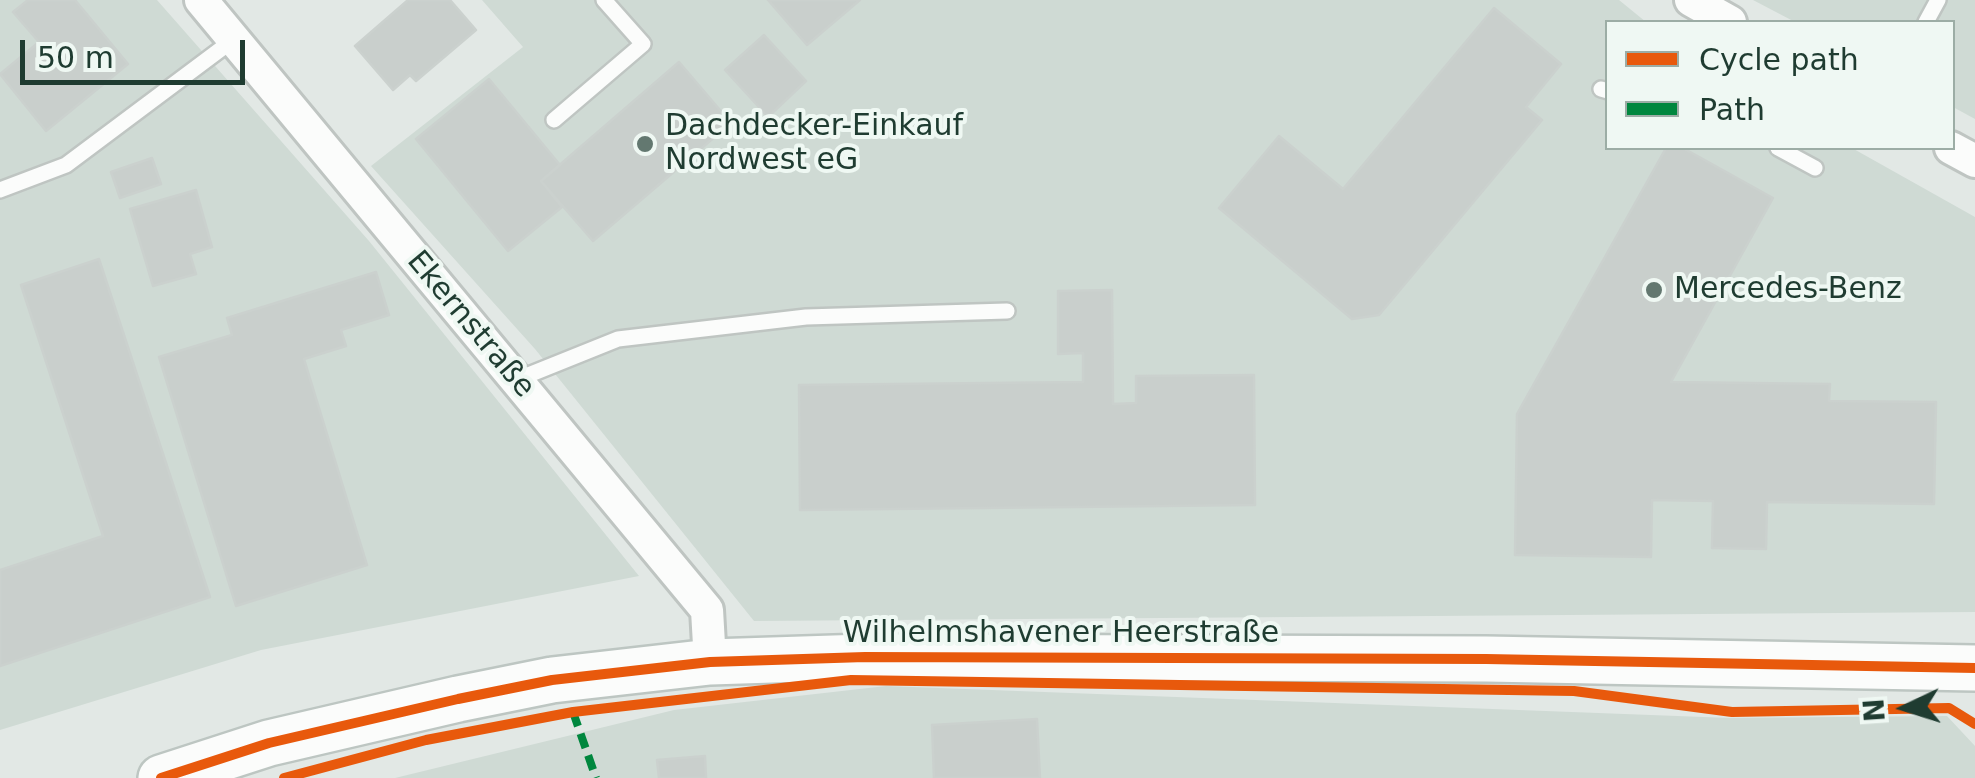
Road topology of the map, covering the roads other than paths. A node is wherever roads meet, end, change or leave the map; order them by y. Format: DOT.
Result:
graph roads {
  1 [pos="201,0"];
  2 [pos="604,0"];
  3 [pos="1690,0"];
  4 [pos="1726,20"];
  5 [pos="233,40"];
  6 [pos="554,120"];
  7 [pos="1782,150"];
  8 [pos="1815,168"];
  9 [pos="0,190"];
  10 [pos="1007,312"];
  11 [pos="516,380"];
  12 [pos="710,662"];
  13 [pos="1975,668"];
  14 [pos="161,778"];
  1 -- 5 [label="street, Ekernstraße"];
  2 -- 6 [label="lane"];
  3 -- 4 [label="street"];
  5 -- 9 [label="lane"];
  5 -- 11 [label="street, Ekernstraße"];
  7 -- 8 [label="lane"];
  10 -- 11 [label="lane"];
  11 -- 12 [label="street, Ekernstraße"];
  12 -- 13 [label="street, Wilhelmshavener Heerstraße"];
  12 -- 14 [label="street, Wilhelmshavener Heerstraße"];
}
